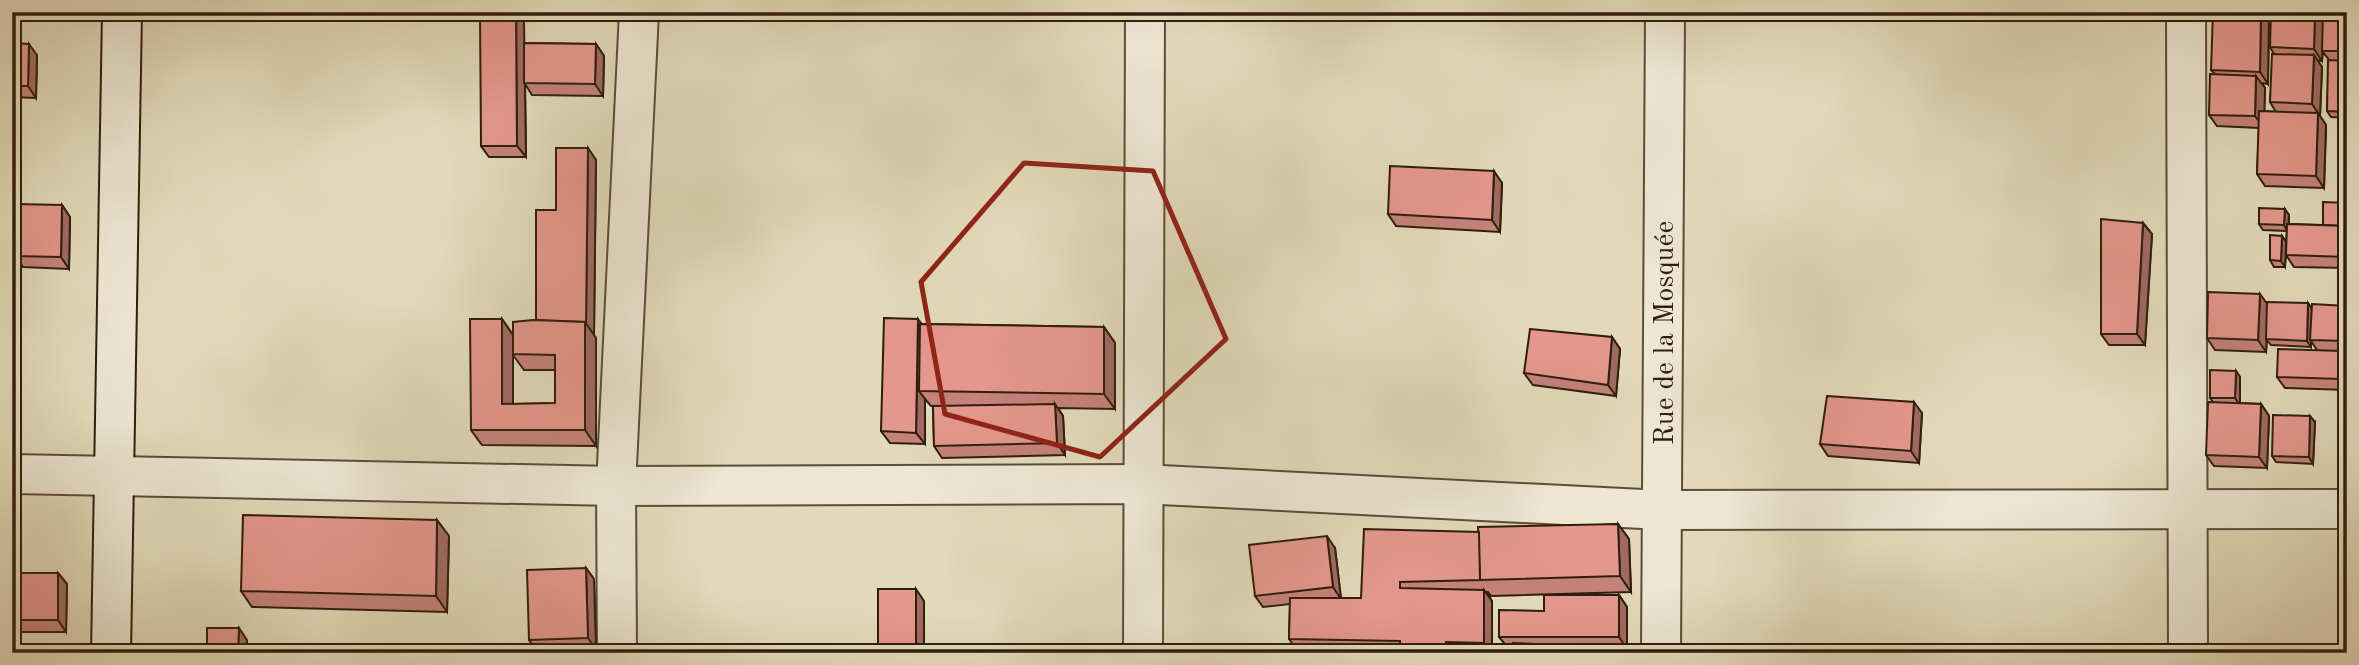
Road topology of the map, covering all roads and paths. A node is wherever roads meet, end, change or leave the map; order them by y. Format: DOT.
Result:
graph roads {
  1 [pos="122,12"];
  2 [pos="639,12"];
  3 [pos="1145,12"];
  4 [pos="1665,12"];
  5 [pos="2186,12"];
  6 [pos="12,474"];
  7 [pos="111,476"];
  8 [pos="1141,484"];
  9 [pos="616,486"];
  10 [pos="2347,509"];
  11 [pos="1662,510"];
  12 [pos="2190,511"];
  13 [pos="111,653"];
  14 [pos="617,653"];
  15 [pos="1143,653"];
  16 [pos="1661,653"];
  17 [pos="2188,653"];
  1 -- 7 [label="street"];
  2 -- 9 [label="street"];
  3 -- 8 [label="street"];
  4 -- 11 [label="street, Rue de la Mosquée"];
  5 -- 12 [label="street"];
  6 -- 7 [label="street"];
  7 -- 9 [label="street"];
  7 -- 13 [label="street"];
  8 -- 9 [label="street"];
  8 -- 11 [label="street"];
  8 -- 15 [label="street"];
  9 -- 14 [label="street"];
  10 -- 12 [label="street"];
  11 -- 12 [label="street"];
  11 -- 16 [label="street, Rue de la Mosquée"];
  12 -- 17 [label="street"];
}
